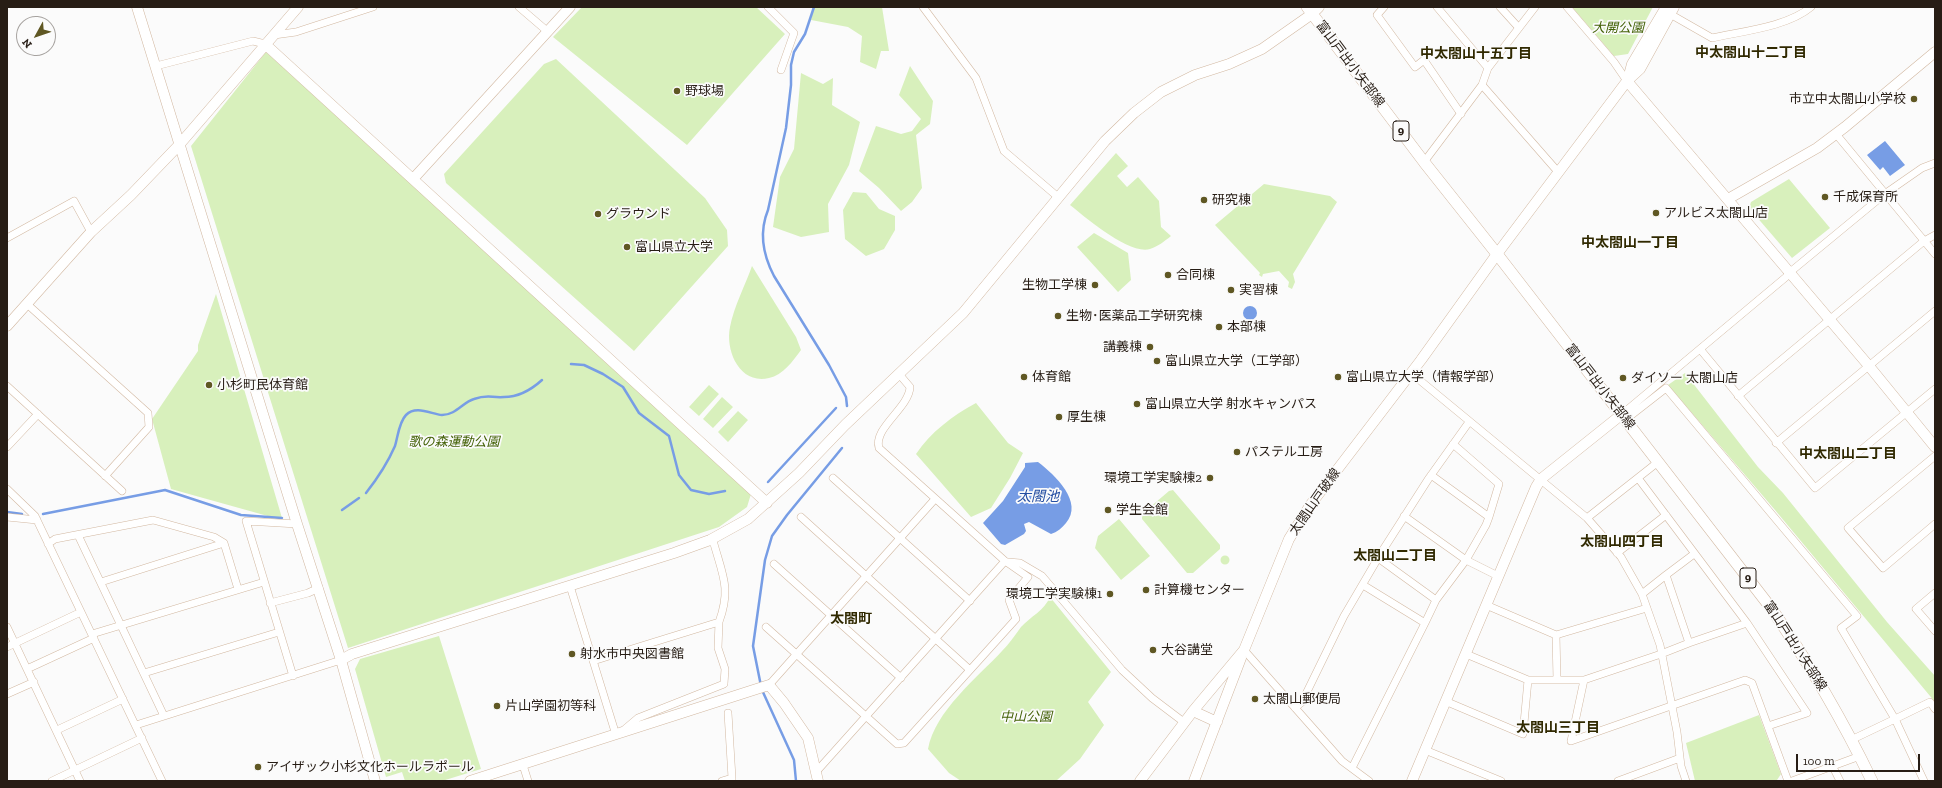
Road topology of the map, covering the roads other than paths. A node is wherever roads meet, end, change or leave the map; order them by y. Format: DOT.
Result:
graph roads {
  1 [pos="137,7"];
  2 [pos="298,7"];
  3 [pos="373,7"];
  4 [pos="520,7"];
  5 [pos="570,7"];
  6 [pos="768,7"];
  7 [pos="923,7"];
  8 [pos="1384,7"];
  9 [pos="1437,7"];
  10 [pos="1500,7"];
  11 [pos="1536,7"];
  12 [pos="1567,7"];
  13 [pos="1811,7"];
  14 [pos="1313,9"];
  15 [pos="1670,9"];
  16 [pos="1519,28"];
  17 [pos="547,31"];
  18 [pos="274,35"];
  19 [pos="265,44"];
  20 [pos="1935,52"];
  21 [pos="156,66"];
  22 [pos="1488,68"];
  23 [pos="781,70"];
  24 [pos="1627,81"];
  25 [pos="1482,86"];
  26 [pos="1461,114"];
  27 [pos="1836,134"];
  28 [pos="179,145"];
  29 [pos="1424,162"];
  30 [pos="1935,163"];
  31 [pos="1559,173"];
  32 [pos="413,179"];
  33 [pos="1886,193"];
  34 [pos="1058,197"];
  35 [pos="1728,199"];
  36 [pos="91,232"];
  37 [pos="1935,235"];
  38 [pos="7,238"];
  39 [pos="1924,241"];
  40 [pos="1497,254"];
  41 [pos="1935,254"];
  42 [pos="1789,273"];
  43 [pos="27,304"];
  44 [pos="1935,311"];
  45 [pos="1830,321"];
  46 [pos="7,326"];
  47 [pos="1700,349"];
  48 [pos="1869,366"];
  49 [pos="1411,373"];
  50 [pos="899,374"];
  51 [pos="7,386"];
  52 [pos="1935,389"];
  53 [pos="1738,396"];
  54 [pos="1907,413"];
  55 [pos="38,414"];
  56 [pos="1623,418"];
  57 [pos="1469,422"];
  58 [pos="1776,443"];
  59 [pos="1453,444"];
  60 [pos="7,447"];
  61 [pos="1935,447"];
  62 [pos="1935,456"];
  63 [pos="1658,462"];
  64 [pos="1431,475"];
  65 [pos="106,476"];
  66 [pos="833,478"];
  67 [pos="1638,478"];
  68 [pos="1541,479"];
  69 [pos="7,489"];
  70 [pos="122,491"];
  71 [pos="935,499"];
  72 [pos="767,503"];
  73 [pos="1666,514"];
  74 [pos="1404,516"];
  75 [pos="7,517"];
  76 [pos="802,517"];
  77 [pos="1489,517"];
  78 [pos="1587,518"];
  79 [pos="36,520"];
  80 [pos="297,524"];
  81 [pos="1935,524"];
  82 [pos="78,535"];
  83 [pos="900,538"];
  84 [pos="710,540"];
  85 [pos="48,544"];
  86 [pos="224,544"];
  87 [pos="1617,553"];
  88 [pos="1694,554"];
  89 [pos="1378,558"];
  90 [pos="1466,560"];
  91 [pos="1005,561"];
  92 [pos="774,564"];
  93 [pos="1666,575"];
  94 [pos="1498,576"];
  95 [pos="866,577"];
  96 [pos="100,582"];
  97 [pos="264,582"];
  98 [pos="1362,585"];
  99 [pos="570,586"];
  100 [pos="319,588"];
  101 [pos="238,589"];
  102 [pos="1935,593"];
  103 [pos="1642,594"];
  104 [pos="1436,600"];
  105 [pos="970,601"];
  106 [pos="270,604"];
  107 [pos="1486,605"];
  108 [pos="1647,608"];
  109 [pos="81,612"];
  110 [pos="832,616"];
  111 [pos="719,622"];
  112 [pos="1425,623"];
  113 [pos="1747,623"];
  114 [pos="121,624"];
  115 [pos="7,627"];
  116 [pos="766,627"];
  117 [pos="1935,631"];
  118 [pos="279,632"];
  119 [pos="1556,635"];
  120 [pos="93,636"];
  121 [pos="936,640"];
  122 [pos="15,643"];
  123 [pos="1689,643"];
  124 [pos="7,647"];
  125 [pos="1244,650"];
  126 [pos="798,654"];
  127 [pos="1466,654"];
  128 [pos="1661,654"];
  129 [pos="341,660"];
  130 [pos="593,661"];
  131 [pos="27,669"];
  132 [pos="970,670"];
  133 [pos="144,673"];
  134 [pos="293,676"];
  135 [pos="901,678"];
  136 [pos="1528,680"];
  137 [pos="1557,680"];
  138 [pos="1584,680"];
  139 [pos="34,682"];
  140 [pos="764,687"];
  141 [pos="7,694"];
  142 [pos="123,699"];
  143 [pos="1445,701"];
  144 [pos="1672,705"];
  145 [pos="1295,708"];
  146 [pos="1935,709"];
  147 [pos="1193,711"];
  148 [pos="728,713"];
  149 [pos="164,716"];
  150 [pos="868,716"];
  151 [pos="1895,719"];
  152 [pos="1216,722"];
  153 [pos="1184,723"];
  154 [pos="136,724"];
  155 [pos="1768,726"];
  156 [pos="57,730"];
  157 [pos="619,734"];
  158 [pos="142,738"];
  159 [pos="1851,740"];
  160 [pos="1425,750"];
  161 [pos="1860,756"];
  162 [pos="1680,758"];
  163 [pos="523,765"];
  164 [pos="1833,767"];
  165 [pos="1352,768"];
  166 [pos="75,770"];
  167 [pos="817,777"];
  168 [pos="732,780"];
  169 [pos="52,781"];
  170 [pos="80,781"];
  171 [pos="162,781"];
  172 [pos="375,781"];
  173 [pos="470,781"];
  174 [pos="528,781"];
  175 [pos="722,781"];
  176 [pos="1140,781"];
  177 [pos="1194,781"];
  178 [pos="1369,781"];
  179 [pos="1412,781"];
  180 [pos="1501,781"];
  181 [pos="1618,781"];
  182 [pos="1686,781"];
  183 [pos="1788,781"];
  184 [pos="1792,781"];
  185 [pos="1840,781"];
  186 [pos="1872,781"];
  187 [pos="1924,781"];
  1 -- 21 [label="street"];
  2 -- 18 [label="street"];
  3 -- 18 [label="street"];
  4 -- 17 [label="street"];
  5 -- 17 [label="street"];
  6 -- 23 [label="street"];
  7 -- 34 [label="street"];
  8 -- 26 [label="street"];
  9 -- 22 [label="street"];
  10 -- 16 [label="street"];
  11 -- 16 [label="street"];
  12 -- 24 [label="street"];
  13 -- 15 [label="street"];
  14 -- 29 [label="main road, 富山戸出小矢部線 / 9"];
  14 -- 34 [label="street"];
  15 -- 24 [label="street, 太閤山戸破線"];
  16 -- 22 [label="street"];
  17 -- 32 [label="street"];
  18 -- 19 [label="street"];
  19 -- 21 [label="street"];
  19 -- 28 [label="street"];
  19 -- 32 [label="street"];
  20 -- 27 [label="street"];
  21 -- 28 [label="street"];
  22 -- 25 [label="street"];
  24 -- 31 [label="street, 太閤山戸破線"];
  24 -- 35 [label="street"];
  25 -- 26 [label="street"];
  25 -- 31 [label="street"];
  26 -- 29 [label="street"];
  27 -- 33 [label="street"];
  27 -- 35 [label="street"];
  28 -- 36 [label="street"];
  28 -- 80 [label="street"];
  29 -- 40 [label="main road, 富山戸出小矢部線 / 9"];
  30 -- 33 [label="street"];
  31 -- 40 [label="street, 太閤山戸破線"];
  32 -- 72 [label="street"];
  33 -- 39 [label="street"];
  33 -- 42 [label="street"];
  34 -- 50 [label="street"];
  35 -- 42 [label="street"];
  36 -- 38 [label="street"];
  36 -- 43 [label="street"];
  37 -- 39 [label="street"];
  39 -- 41 [label="street"];
  39 -- 45 [label="street"];
  40 -- 49 [label="street, 太閤山戸破線"];
  40 -- 56 [label="main road, 富山戸出小矢部線 / 9"];
  42 -- 45 [label="street"];
  42 -- 47 [label="street"];
  43 -- 46 [label="street"];
  43 -- 65 [label="street"];
  44 -- 48 [label="street"];
  45 -- 48 [label="street"];
  45 -- 53 [label="street"];
  47 -- 53 [label="street"];
  47 -- 56 [label="street"];
  48 -- 54 [label="street"];
  48 -- 58 [label="street"];
  49 -- 57 [label="street"];
  49 -- 125 [label="street, 太閤山戸破線"];
  50 -- 71 [label="street"];
  50 -- 72 [label="street"];
  51 -- 55 [label="street"];
  52 -- 54 [label="street"];
  53 -- 58 [label="street"];
  54 -- 58 [label="street"];
  54 -- 61 [label="street"];
  55 -- 60 [label="street"];
  55 -- 65 [label="street"];
  56 -- 63 [label="main road, 富山戸出小矢部線 / 9"];
  56 -- 68 [label="street"];
  56 -- 151 [label="street"];
  57 -- 59 [label="street"];
  57 -- 68 [label="street"];
  59 -- 64 [label="street"];
  59 -- 77 [label="street"];
  62 -- 81 [label="street"];
  63 -- 67 [label="street"];
  63 -- 159 [label="main road, 富山戸出小矢部線 / 9"];
  64 -- 74 [label="street"];
  64 -- 77 [label="street"];
  65 -- 70 [label="street"];
  66 -- 83 [label="street"];
  67 -- 73 [label="street"];
  67 -- 78 [label="street"];
  68 -- 78 [label="street"];
  68 -- 94 [label="street"];
  69 -- 79 [label="street"];
  71 -- 83 [label="street"];
  71 -- 91 [label="street"];
  72 -- 84 [label="street"];
  73 -- 87 [label="street"];
  73 -- 88 [label="street"];
  74 -- 89 [label="street"];
  74 -- 90 [label="street"];
  75 -- 79 [label="street"];
  76 -- 95 [label="street"];
  77 -- 90 [label="street"];
  78 -- 87 [label="street"];
  79 -- 85 [label="street"];
  80 -- 97 [label="street"];
  80 -- 100 [label="street"];
  82 -- 85 [label="street"];
  82 -- 86 [label="street"];
  82 -- 96 [label="street"];
  83 -- 95 [label="street"];
  83 -- 105 [label="street"];
  84 -- 99 [label="street"];
  84 -- 111 [label="street"];
  85 -- 109 [label="street"];
  86 -- 96 [label="street"];
  86 -- 101 [label="street"];
  87 -- 103 [label="street"];
  88 -- 93 [label="street"];
  88 -- 113 [label="street"];
  89 -- 98 [label="street"];
  89 -- 104 [label="street"];
  90 -- 94 [label="street"];
  90 -- 104 [label="street"];
  91 -- 105 [label="street"];
  91 -- 132 [label="street"];
  91 -- 153 [label="street"];
  92 -- 110 [label="street"];
  93 -- 103 [label="street"];
  93 -- 123 [label="street"];
  94 -- 107 [label="street"];
  95 -- 110 [label="street"];
  95 -- 121 [label="street"];
  96 -- 114 [label="street"];
  97 -- 101 [label="street"];
  97 -- 106 [label="street"];
  98 -- 112 [label="street"];
  98 -- 145 [label="street"];
  99 -- 129 [label="street"];
  99 -- 130 [label="street"];
  100 -- 106 [label="street"];
  100 -- 129 [label="street"];
  101 -- 114 [label="street"];
  102 -- 117 [label="street"];
  103 -- 108 [label="street"];
  104 -- 112 [label="street"];
  105 -- 121 [label="street"];
  106 -- 118 [label="street"];
  107 -- 119 [label="street"];
  107 -- 127 [label="street"];
  108 -- 119 [label="street"];
  108 -- 128 [label="street"];
  109 -- 120 [label="street"];
  109 -- 122 [label="street"];
  110 -- 126 [label="street"];
  110 -- 135 [label="street"];
  111 -- 130 [label="street"];
  111 -- 157 [label="street"];
  112 -- 165 [label="street"];
  113 -- 123 [label="street"];
  113 -- 155 [label="street"];
  114 -- 120 [label="street"];
  114 -- 133 [label="street"];
  115 -- 122 [label="street"];
  116 -- 126 [label="street"];
  118 -- 133 [label="street"];
  118 -- 134 [label="street"];
  119 -- 137 [label="street"];
  120 -- 131 [label="street"];
  120 -- 142 [label="street"];
  121 -- 132 [label="street"];
  121 -- 135 [label="street"];
  122 -- 124 [label="street"];
  122 -- 131 [label="street"];
  123 -- 128 [label="street"];
  125 -- 145 [label="street"];
  125 -- 147 [label="street, 太閤山戸破線"];
  125 -- 152 [label="street"];
  126 -- 140 [label="street"];
  126 -- 150 [label="street"];
  127 -- 136 [label="street"];
  127 -- 143 [label="street"];
  128 -- 138 [label="street"];
  128 -- 144 [label="street"];
  129 -- 134 [label="street"];
  129 -- 172 [label="street"];
  130 -- 157 [label="street"];
  131 -- 139 [label="street"];
  132 -- 150 [label="street"];
  133 -- 149 [label="street"];
  134 -- 149 [label="street"];
  135 -- 150 [label="street"];
  136 -- 137 [label="street"];
  136 -- 143 [label="street"];
  137 -- 138 [label="street"];
  138 -- 144 [label="street"];
  139 -- 141 [label="street"];
  139 -- 156 [label="street"];
  140 -- 157 [label="street"];
  140 -- 167 [label="street"];
  142 -- 154 [label="street"];
  142 -- 156 [label="street"];
  143 -- 160 [label="street"];
  144 -- 155 [label="street"];
  144 -- 162 [label="street"];
  145 -- 165 [label="street"];
  146 -- 151 [label="street"];
  147 -- 152 [label="street"];
  147 -- 153 [label="street, 太閤山戸破線"];
  148 -- 168 [label="street"];
  149 -- 154 [label="street"];
  150 -- 167 [label="street"];
  151 -- 159 [label="street"];
  151 -- 187 [label="street"];
  152 -- 177 [label="street"];
  153 -- 176 [label="street, 太閤山戸破線"];
  154 -- 158 [label="street"];
  155 -- 183 [label="street"];
  156 -- 166 [label="street"];
  157 -- 163 [label="street"];
  158 -- 166 [label="street"];
  158 -- 171 [label="street"];
  159 -- 161 [label="main road, 富山戸出小矢部線 / 9"];
  160 -- 179 [label="street"];
  160 -- 180 [label="street"];
  161 -- 164 [label="street"];
  161 -- 186 [label="main road, 富山戸出小矢部線 / 9"];
  162 -- 181 [label="street"];
  162 -- 182 [label="street"];
  163 -- 173 [label="street"];
  163 -- 174 [label="street"];
  164 -- 184 [label="street"];
  164 -- 185 [label="street"];
  165 -- 178 [label="street"];
  166 -- 169 [label="street"];
  166 -- 170 [label="street"];
  168 -- 175 [label="street"];
}
